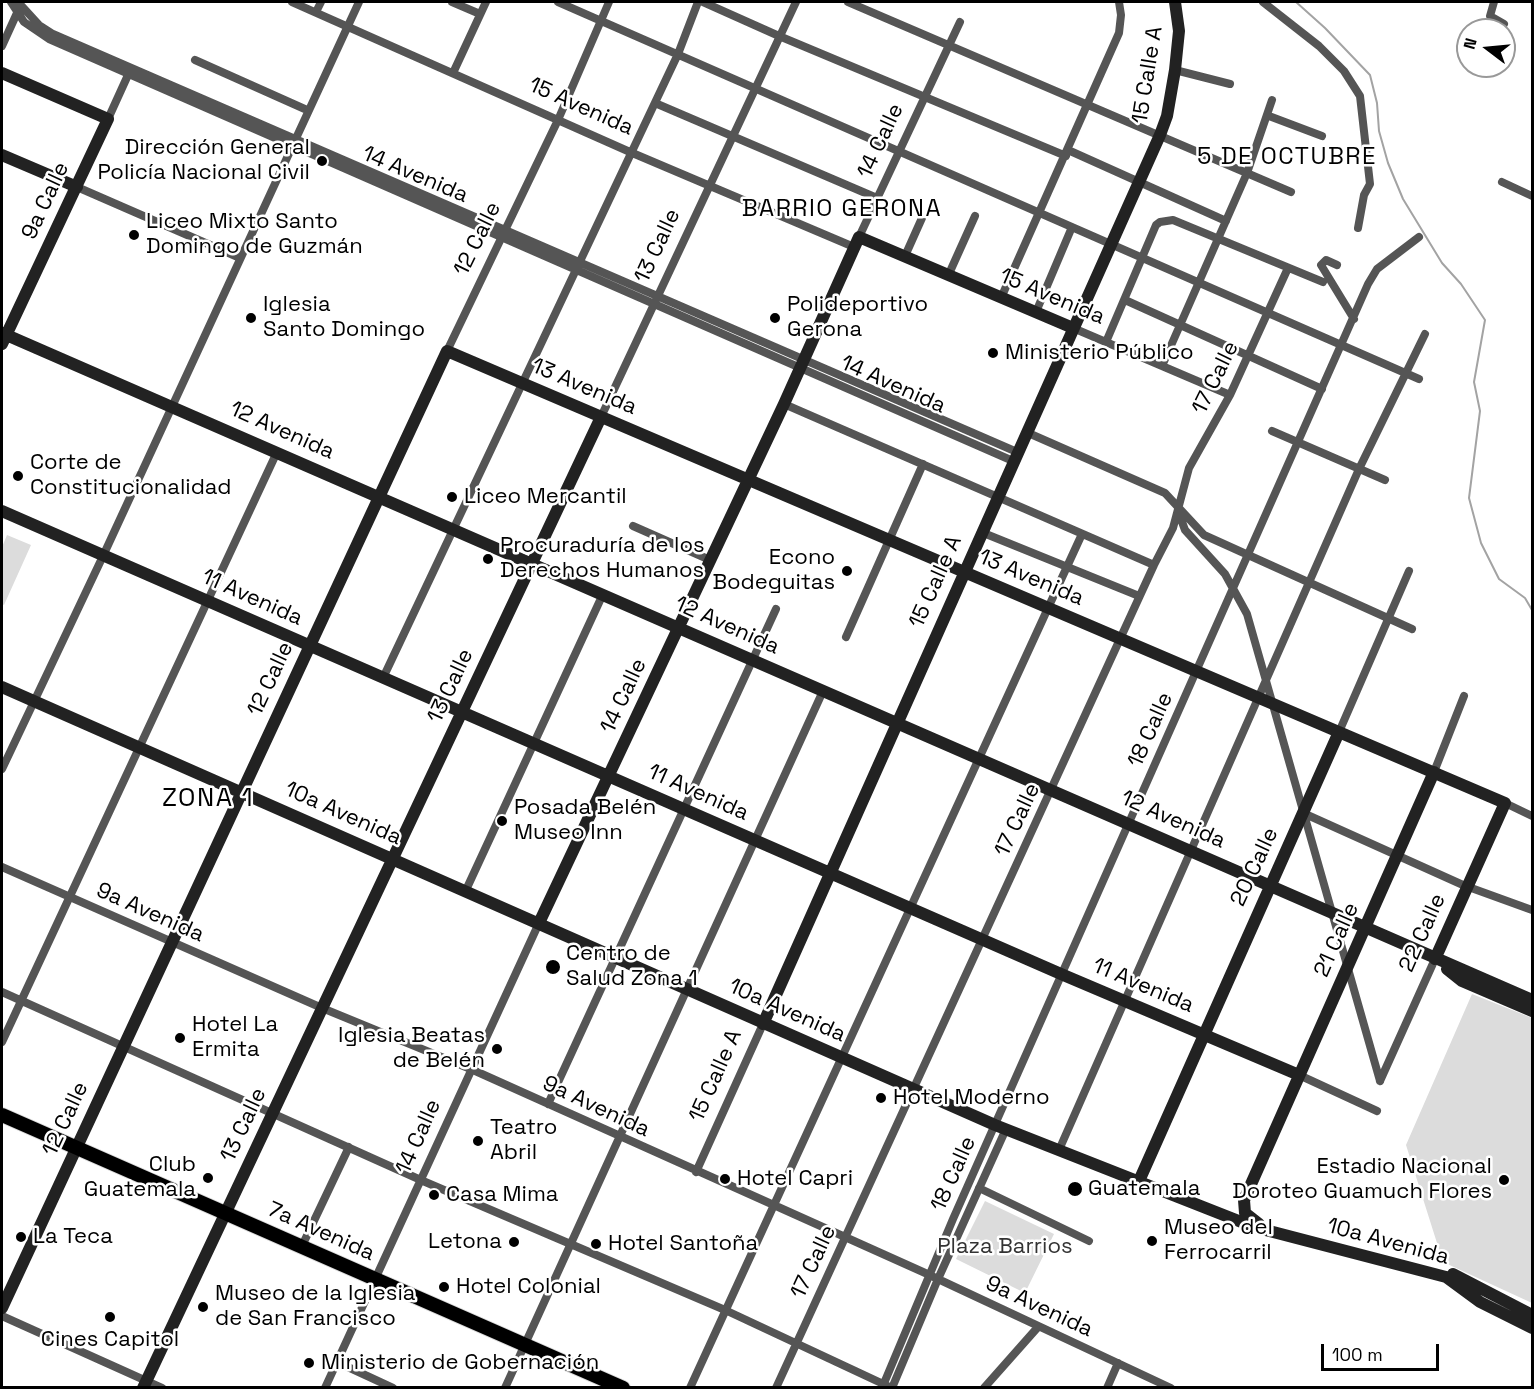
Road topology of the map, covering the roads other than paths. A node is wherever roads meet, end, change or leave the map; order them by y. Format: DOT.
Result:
graph roads {
  1 [pos="11,2"];
  2 [pos="18,2"];
  3 [pos="292,2"];
  4 [pos="321,2"];
  5 [pos="359,2"];
  6 [pos="452,2"];
  7 [pos="486,2"];
  8 [pos="558,2"];
  9 [pos="609,2"];
  10 [pos="701,2"];
  11 [pos="796,2"];
  12 [pos="848,2"];
  13 [pos="1119,2"];
  14 [pos="1175,2"];
  15 [pos="1263,2"];
  16 [pos="1494,2"];
  17 [pos="316,12"];
  18 [pos="17,13"];
  19 [pos="480,14"];
  20 [pos="1494,18"];
  21 [pos="600,21"];
  22 [pos="960,22"];
  23 [pos="347,26"];
  24 [pos="779,36"];
  25 [pos="949,44"];
  26 [pos="2,46"];
  27 [pos="678,54"];
  28 [pos="195,60"];
  29 [pos="1175,70"];
  30 [pos="2,73"];
  31 [pos="453,74"];
  32 [pos="128,75"];
  33 [pos="1230,84"];
  34 [pos="755,88"];
  35 [pos="925,97"];
  36 [pos="1272,100"];
  37 [pos="655,102"];
  38 [pos="1089,103"];
  39 [pos="308,110"];
  40 [pos="1269,116"];
  41 [pos="108,119"];
  42 [pos="558,120"];
  43 [pos="1160,135"];
  44 [pos="1322,136"];
  45 [pos="732,137"];
  46 [pos="293,141"];
  47 [pos="630,152"];
  48 [pos="900,152"];
  49 [pos="1067,153"];
  50 [pos="2,154"];
  51 [pos="1247,173"];
  52 [pos="1139,182"];
  53 [pos="1502,182"];
  54 [pos="709,186"];
  55 [pos="76,187"];
  56 [pos="1291,192"];
  57 [pos="1533,196"];
  58 [pos="878,198"];
  59 [pos="1041,213"];
  60 [pos="975,216"];
  61 [pos="922,218"];
  62 [pos="1226,220"];
  63 [pos="1072,227"];
  64 [pos="1358,228"];
  65 [pos="505,233"];
  66 [pos="1419,237"];
  67 [pos="1219,238"];
  68 [pos="857,242"];
  69 [pos="1111,244"];
  70 [pos="905,256"];
  71 [pos="240,258"];
  72 [pos="1142,258"];
  73 [pos="579,265"];
  74 [pos="1337,266"];
  75 [pos="1288,268"];
  76 [pos="948,276"];
  77 [pos="1198,282"];
  78 [pos="1323,282"];
  79 [pos="1001,298"];
  80 [pos="656,299"];
  81 [pos="1125,300"];
  82 [pos="1036,312"];
  83 [pos="1267,312"];
  84 [pos="1354,319"];
  85 [pos="1179,325"];
  86 [pos="1073,328"];
  87 [pos="1425,334"];
  88 [pos="3,338"];
  89 [pos="1106,342"];
  90 [pos="1342,345"];
  91 [pos="447,351"];
  92 [pos="1247,355"];
  93 [pos="802,363"];
  94 [pos="1162,366"];
  95 [pos="1406,373"];
  96 [pos="1419,379"];
  97 [pos="523,384"];
  98 [pos="1322,389"];
  99 [pos="1230,395"];
  100 [pos="784,404"];
  101 [pos="172,406"];
  102 [pos="601,417"];
  103 [pos="1026,432"];
  104 [pos="1272,432"];
  105 [pos="1298,443"];
  106 [pos="277,452"];
  107 [pos="1015,456"];
  108 [pos="924,464"];
  109 [pos="1359,469"];
  110 [pos="748,480"];
  111 [pos="1385,480"];
  112 [pos="997,496"];
  113 [pos="379,497"];
  114 [pos="1177,508"];
  115 [pos="2,511"];
  116 [pos="633,526"];
  117 [pos="454,530"];
  118 [pos="981,532"];
  119 [pos="1082,534"];
  120 [pos="890,540"];
  121 [pos="1248,555"];
  122 [pos="103,556"];
  123 [pos="710,560"];
  124 [pos="530,563"];
  125 [pos="1154,565"];
  126 [pos="1067,567"];
  127 [pos="1409,570"];
  128 [pos="963,572"];
  129 [pos="1308,582"];
  130 [pos="1234,588"];
  131 [pos="603,594"];
  132 [pos="1140,596"];
  133 [pos="207,601"];
  134 [pos="1048,608"];
  135 [pos="776,609"];
  136 [pos="1387,618"];
  137 [pos="679,628"];
  138 [pos="1413,629"];
  139 [pos="846,637"];
  140 [pos="1120,639"];
  141 [pos="310,646"];
  142 [pos="754,660"];
  143 [pos="1197,671"];
  144 [pos="383,678"];
  145 [pos="1266,679"];
  146 [pos="2,687"];
  147 [pos="823,691"];
  148 [pos="1464,696"];
  149 [pos="1258,698"];
  150 [pos="34,701"];
  151 [pos="1273,704"];
  152 [pos="462,712"];
  153 [pos="896,722"];
  154 [pos="1339,732"];
  155 [pos="535,744"];
  156 [pos="139,747"];
  157 [pos="979,758"];
  158 [pos="2,770"];
  159 [pos="1434,772"];
  160 [pos="610,777"];
  161 [pos="1052,790"];
  162 [pos="242,793"];
  163 [pos="1505,803"];
  164 [pos="685,810"];
  165 [pos="1303,813"];
  166 [pos="1533,816"];
  167 [pos="1130,823"];
  168 [pos="755,840"];
  169 [pos="1191,851"];
  170 [pos="1397,856"];
  171 [pos="393,859"];
  172 [pos="2,867"];
  173 [pos="830,873"];
  174 [pos="1269,886"];
  175 [pos="1467,886"];
  176 [pos="466,890"];
  177 [pos="69,897"];
  178 [pos="910,908"];
  179 [pos="1533,910"];
  180 [pos="1332,914"];
  181 [pos="539,922"];
  182 [pos="1365,929"];
  183 [pos="982,940"];
  184 [pos="172,942"];
  185 [pos="615,957"];
  186 [pos="1435,959"];
  187 [pos="1347,969"];
  188 [pos="1061,974"];
  189 [pos="688,990"];
  190 [pos="2,992"];
  191 [pos="1533,1000"];
  192 [pos="21,1001"];
  193 [pos="1124,1001"];
  194 [pos="322,1008"];
  195 [pos="1533,1011"];
  196 [pos="763,1024"];
  197 [pos="1202,1034"];
  198 [pos="2,1042"];
  199 [pos="123,1046"];
  200 [pos="841,1059"];
  201 [pos="472,1070"];
  202 [pos="1299,1076"];
  203 [pos="913,1090"];
  204 [pos="548,1104"];
  205 [pos="1377,1111"];
  206 [pos="273,1113"];
  207 [pos="2,1114"];
  208 [pos="1001,1127"];
  209 [pos="620,1138"];
  210 [pos="349,1147"];
  211 [pos="76,1148"];
  212 [pos="1059,1150"];
  213 [pos="696,1172"];
  214 [pos="423,1180"];
  215 [pos="1139,1181"];
  216 [pos="979,1188"];
  217 [pos="1244,1200"];
  218 [pos="773,1206"];
  219 [pos="1203,1206"];
  220 [pos="226,1213"];
  221 [pos="846,1237"];
  222 [pos="1089,1241"];
  223 [pos="571,1244"];
  224 [pos="302,1246"];
  225 [pos="934,1277"];
  226 [pos="376,1279"];
  227 [pos="2,1308"];
  228 [pos="725,1310"];
  229 [pos="1533,1315"];
  230 [pos="2,1317"];
  231 [pos="1038,1327"];
  232 [pos="1533,1328"];
  233 [pos="525,1344"];
  234 [pos="796,1344"];
  235 [pos="337,1362"];
  236 [pos="1118,1363"];
  237 [pos="145,1384"];
  238 [pos="887,1387"];
  239 [pos="162,1388"];
  240 [pos="325,1388"];
  241 [pos="393,1388"];
  242 [pos="505,1388"];
  243 [pos="623,1388"];
  244 [pos="690,1388"];
  245 [pos="777,1388"];
  246 [pos="984,1388"];
  247 [pos="1107,1388"];
  248 [pos="1171,1388"];
  1 -- 18 [label="street, 14 Avenida"];
  2 -- 46 [label="street"];
  3 -- 17 [label="street, 15 Avenida"];
  4 -- 17 [label="street"];
  5 -- 23 [label="street"];
  6 -- 19 [label="street"];
  7 -- 19 [label="street"];
  8 -- 21 [label="street"];
  9 -- 21 [label="street, 12 Calle"];
  10 -- 24 [label="street"];
  10 -- 27 [label="street"];
  11 -- 24 [label="street, 13 Calle"];
  12 -- 25 [label="street"];
  13 -- 38 [label="street"];
  14 -- 29 [label="street, 15 Calle A"];
  15 -- 64 [label="street"];
  16 -- 20 [label="street"];
  17 -- 23 [label="street, 15 Avenida"];
  18 -- 26 [label="street"];
  18 -- 32 [label="street, 14 Avenida"];
  19 -- 31 [label="street"];
  21 -- 27 [label="street"];
  21 -- 42 [label="street, 12 Calle"];
  22 -- 25 [label="street, 14 Calle"];
  23 -- 31 [label="street, 15 Avenida"];
  23 -- 39 [label="street"];
  24 -- 34 [label="street, 13 Calle"];
  24 -- 35 [label="street"];
  25 -- 35 [label="street, 14 Calle"];
  25 -- 38 [label="street"];
  27 -- 34 [label="street"];
  27 -- 37 [label="street"];
  28 -- 39 [label="street"];
  29 -- 33 [label="street"];
  29 -- 43 [label="street, 15 Calle A"];
  30 -- 41 [label="street"];
  31 -- 42 [label="street, 15 Avenida"];
  32 -- 41 [label="street, 9a Calle"];
  32 -- 46 [label="street, 14 Avenida"];
  34 -- 45 [label="street, 13 Calle"];
  34 -- 48 [label="street"];
  35 -- 48 [label="street, 14 Calle"];
  35 -- 49 [label="street"];
  36 -- 40 [label="street"];
  37 -- 45 [label="street"];
  37 -- 47 [label="street"];
  38 -- 43 [label="street"];
  38 -- 49 [label="street"];
  39 -- 46 [label="street"];
  40 -- 44 [label="street"];
  40 -- 51 [label="street"];
  41 -- 55 [label="street, 9a Calle"];
  42 -- 47 [label="street, 15 Avenida"];
  42 -- 65 [label="street, 12 Calle"];
  43 -- 51 [label="street"];
  43 -- 52 [label="street, 15 Calle A"];
  45 -- 54 [label="street, 13 Calle"];
  45 -- 58 [label="street"];
  46 -- 65 [label="street, 14 Avenida"];
  46 -- 71 [label="street"];
  47 -- 54 [label="street, 15 Avenida"];
  47 -- 73 [label="street"];
  48 -- 58 [label="street, 14 Calle"];
  48 -- 59 [label="street"];
  49 -- 52 [label="street"];
  49 -- 59 [label="street"];
  50 -- 55 [label="street"];
  51 -- 56 [label="street"];
  51 -- 62 [label="street"];
  52 -- 62 [label="street"];
  52 -- 69 [label="street, 15 Calle A"];
  53 -- 57 [label="street"];
  54 -- 68 [label="street, 15 Avenida"];
  54 -- 80 [label="street, 13 Calle"];
  55 -- 71 [label="street"];
  55 -- 88 [label="street, 9a Calle"];
  58 -- 68 [label="street, 14 Calle"];
  59 -- 63 [label="street"];
  59 -- 79 [label="street"];
  60 -- 76 [label="street"];
  61 -- 70 [label="street"];
  62 -- 67 [label="street"];
  63 -- 69 [label="street"];
  63 -- 82 [label="street"];
  65 -- 73 [label="street, 14 Avenida"];
  65 -- 91 [label="street, 12 Calle"];
  66 -- 84 [label="street, 18 Calle"];
  67 -- 72 [label="street"];
  67 -- 75 [label="street"];
  67 -- 77 [label="street"];
  68 -- 70 [label="street, 15 Avenida"];
  68 -- 93 [label="street, 14 Calle"];
  69 -- 72 [label="street"];
  69 -- 86 [label="street, 15 Calle A"];
  70 -- 76 [label="street, 15 Avenida"];
  71 -- 101 [label="street"];
  72 -- 77 [label="street"];
  72 -- 81 [label="street"];
  73 -- 80 [label="street, 14 Avenida"];
  73 -- 97 [label="street"];
  74 -- 84 [label="street"];
  75 -- 78 [label="street"];
  75 -- 83 [label="street, 17 Calle"];
  76 -- 79 [label="street, 15 Avenida"];
  77 -- 83 [label="street"];
  77 -- 85 [label="street"];
  79 -- 82 [label="street, 15 Avenida"];
  80 -- 93 [label="street, 14 Avenida"];
  80 -- 102 [label="street, 13 Calle"];
  81 -- 85 [label="street"];
  81 -- 89 [label="street"];
  82 -- 86 [label="street, 15 Avenida"];
  83 -- 90 [label="street"];
  83 -- 92 [label="street, 17 Calle"];
  84 -- 90 [label="street, 18 Calle"];
  85 -- 92 [label="street"];
  85 -- 94 [label="street"];
  86 -- 89 [label="street, 15 Avenida"];
  86 -- 103 [label="street, 15 Calle A"];
  87 -- 95 [label="street"];
  88 -- 101 [label="street, 12 Avenida"];
  89 -- 94 [label="street, 15 Avenida"];
  90 -- 95 [label="street"];
  90 -- 98 [label="street, 18 Calle"];
  91 -- 97 [label="street, 13 Avenida"];
  91 -- 113 [label="street, 12 Calle"];
  92 -- 98 [label="street"];
  92 -- 99 [label="street, 17 Calle"];
  93 -- 100 [label="street, 14 Calle"];
  93 -- 107 [label="street, 14 Avenida"];
  94 -- 99 [label="street, 15 Avenida"];
  95 -- 96 [label="street"];
  95 -- 109 [label="street"];
  97 -- 102 [label="street, 13 Avenida"];
  97 -- 117 [label="street"];
  98 -- 105 [label="street, 18 Calle"];
  99 -- 114 [label="street, 17 Calle"];
  100 -- 108 [label="street"];
  100 -- 110 [label="street, 14 Calle"];
  101 -- 106 [label="street, 12 Avenida"];
  101 -- 122 [label="street"];
  102 -- 110 [label="street, 13 Avenida"];
  102 -- 124 [label="street, 13 Calle"];
  103 -- 107 [label="street, 15 Calle A"];
  103 -- 114 [label="street"];
  104 -- 105 [label="street"];
  105 -- 109 [label="street"];
  105 -- 121 [label="street, 18 Calle"];
  106 -- 113 [label="street, 12 Avenida"];
  106 -- 133 [label="street"];
  107 -- 112 [label="street, 15 Calle A"];
  108 -- 112 [label="street"];
  108 -- 120 [label="street"];
  109 -- 111 [label="street"];
  109 -- 129 [label="street"];
  110 -- 120 [label="street, 13 Avenida"];
  110 -- 123 [label="street, 14 Calle"];
  112 -- 118 [label="street, 15 Calle A"];
  112 -- 119 [label="street"];
  113 -- 117 [label="street, 12 Avenida"];
  113 -- 141 [label="street, 12 Calle"];
  114 -- 121 [label="street"];
  114 -- 125 [label="street, 17 Calle"];
  114 -- 130 [label="street"];
  115 -- 122 [label="street, 11 Avenida"];
  116 -- 123 [label="street"];
  117 -- 124 [label="street, 12 Avenida"];
  117 -- 144 [label="street"];
  118 -- 126 [label="street"];
  118 -- 128 [label="street, 15 Calle A"];
  119 -- 125 [label="street"];
  119 -- 126 [label="street"];
  120 -- 128 [label="street, 13 Avenida"];
  120 -- 139 [label="street"];
  121 -- 129 [label="street"];
  121 -- 130 [label="street, 18 Calle"];
  122 -- 133 [label="street, 11 Avenida"];
  122 -- 150 [label="street"];
  123 -- 137 [label="street, 14 Calle"];
  124 -- 131 [label="street, 12 Avenida"];
  124 -- 152 [label="street, 13 Calle"];
  125 -- 132 [label="street, 17 Calle"];
  126 -- 132 [label="street"];
  126 -- 134 [label="street"];
  127 -- 136 [label="street, 20 Calle"];
  128 -- 134 [label="street, 13 Avenida"];
  128 -- 153 [label="street, 15 Calle A"];
  129 -- 136 [label="street"];
  129 -- 145 [label="street"];
  130 -- 143 [label="street, 18 Calle"];
  130 -- 145 [label="street"];
  131 -- 137 [label="street, 12 Avenida"];
  131 -- 155 [label="street"];
  132 -- 140 [label="street, 17 Calle"];
  133 -- 141 [label="street, 11 Avenida"];
  133 -- 156 [label="street"];
  134 -- 140 [label="street, 13 Avenida"];
  134 -- 157 [label="street"];
  135 -- 142 [label="street"];
  136 -- 138 [label="street"];
  136 -- 154 [label="street, 20 Calle"];
  137 -- 142 [label="street, 12 Avenida"];
  137 -- 160 [label="street, 14 Calle"];
  140 -- 143 [label="street, 13 Avenida"];
  140 -- 161 [label="street, 17 Calle"];
  141 -- 144 [label="street, 11 Avenida"];
  141 -- 162 [label="street, 12 Calle"];
  142 -- 147 [label="street, 12 Avenida"];
  142 -- 164 [label="street"];
  143 -- 149 [label="street, 13 Avenida"];
  143 -- 167 [label="street, 18 Calle"];
  144 -- 152 [label="street, 11 Avenida"];
  145 -- 149 [label="street"];
  145 -- 151 [label="street"];
  146 -- 150 [label="street, 10a Avenida"];
  147 -- 153 [label="street, 12 Avenida"];
  147 -- 168 [label="street"];
  148 -- 159 [label="street, 21 Calle"];
  149 -- 151 [label="street, 13 Avenida"];
  149 -- 169 [label="street"];
  150 -- 156 [label="street, 10a Avenida"];
  150 -- 158 [label="street"];
  151 -- 154 [label="street, 13 Avenida"];
  151 -- 165 [label="street"];
  152 -- 155 [label="street, 11 Avenida"];
  152 -- 171 [label="street, 13 Calle"];
  153 -- 157 [label="street, 12 Avenida"];
  153 -- 173 [label="street, 15 Calle A"];
  154 -- 159 [label="street, 13 Avenida"];
  154 -- 165 [label="street, 20 Calle"];
  155 -- 160 [label="street, 11 Avenida"];
  155 -- 176 [label="street"];
  156 -- 162 [label="street, 10a Avenida"];
  156 -- 177 [label="street"];
  157 -- 161 [label="street, 12 Avenida"];
  157 -- 178 [label="street"];
  159 -- 163 [label="street, 13 Avenida"];
  159 -- 170 [label="street, 21 Calle"];
  160 -- 164 [label="street, 11 Avenida"];
  160 -- 181 [label="street, 14 Calle"];
  161 -- 167 [label="street, 12 Avenida"];
  161 -- 183 [label="street, 17 Calle"];
  162 -- 171 [label="street, 10a Avenida"];
  162 -- 184 [label="street, 12 Calle"];
  163 -- 166 [label="street, 13 Avenida"];
  163 -- 175 [label="street, 22 Calle"];
  164 -- 168 [label="street, 11 Avenida"];
  164 -- 185 [label="street"];
  165 -- 170 [label="street"];
  165 -- 174 [label="street, 20 Calle"];
  165 -- 180 [label="street"];
  167 -- 169 [label="street, 12 Avenida"];
  167 -- 188 [label="street, 18 Calle"];
  168 -- 173 [label="street, 11 Avenida"];
  168 -- 189 [label="street"];
  169 -- 174 [label="street, 12 Avenida"];
  169 -- 193 [label="street"];
  170 -- 175 [label="street"];
  170 -- 182 [label="street, 21 Calle"];
  171 -- 176 [label="street, 10a Avenida"];
  171 -- 194 [label="street, 13 Calle"];
  172 -- 177 [label="street, 9a Avenida"];
  173 -- 178 [label="street, 11 Avenida"];
  173 -- 196 [label="street, 15 Calle A"];
  174 -- 180 [label="street, 12 Avenida"];
  174 -- 197 [label="street, 20 Calle"];
  175 -- 179 [label="street"];
  175 -- 186 [label="street, 22 Calle"];
  176 -- 181 [label="street, 10a Avenida"];
  177 -- 184 [label="street, 9a Avenida"];
  177 -- 192 [label="street"];
  178 -- 183 [label="street, 11 Avenida"];
  178 -- 200 [label="street"];
  180 -- 182 [label="street, 12 Avenida"];
  180 -- 187 [label="street"];
  181 -- 185 [label="street, 10a Avenida"];
  181 -- 201 [label="street, 14 Calle"];
  182 -- 186 [label="street, 12 Avenida"];
  182 -- 187 [label="street, 21 Calle"];
  183 -- 188 [label="street, 11 Avenida"];
  183 -- 203 [label="street, 17 Calle"];
  184 -- 194 [label="street, 9a Avenida"];
  184 -- 199 [label="street, 12 Calle"];
  185 -- 189 [label="street, 10a Avenida"];
  185 -- 204 [label="street"];
  186 -- 187 [label="street, 22 Calle"];
  186 -- 191 [label="street, 12 Avenida"];
  186 -- 195 [label="street, 12 Avenida"];
  187 -- 202 [label="street, 21 Calle"];
  188 -- 193 [label="street, 11 Avenida"];
  188 -- 208 [label="street, 18 Calle"];
  189 -- 196 [label="street, 10a Avenida"];
  189 -- 209 [label="street"];
  190 -- 192 [label="street"];
  192 -- 198 [label="street"];
  192 -- 199 [label="street"];
  193 -- 197 [label="street, 11 Avenida"];
  193 -- 212 [label="street"];
  194 -- 201 [label="street, 9a Avenida"];
  194 -- 206 [label="street, 13 Calle"];
  196 -- 200 [label="street, 10a Avenida"];
  196 -- 213 [label="street, 15 Calle A"];
  197 -- 202 [label="street, 11 Avenida"];
  197 -- 215 [label="street, 20 Calle"];
  199 -- 206 [label="street"];
  199 -- 211 [label="street, 12 Calle"];
  200 -- 203 [label="street, 10a Avenida"];
  200 -- 218 [label="street"];
  201 -- 204 [label="street, 9a Avenida"];
  201 -- 214 [label="street, 14 Calle"];
  202 -- 205 [label="street, 11 Avenida"];
  202 -- 217 [label="street, 21 Calle"];
  203 -- 208 [label="street, 10a Avenida"];
  203 -- 221 [label="street, 17 Calle"];
  204 -- 209 [label="street, 9a Avenida"];
  206 -- 210 [label="street"];
  206 -- 220 [label="street, 13 Calle"];
  207 -- 211 [label="main road, 7a Avenida"];
  208 -- 212 [label="street, 10a Avenida"];
  208 -- 216 [label="street, 18 Calle"];
  208 -- 225 [label="street, 18 Calle"];
  209 -- 213 [label="street, 9a Avenida"];
  209 -- 223 [label="street"];
  210 -- 214 [label="street"];
  210 -- 224 [label="street"];
  211 -- 220 [label="main road, 7a Avenida"];
  211 -- 227 [label="street, 12 Calle"];
  212 -- 215 [label="street, 10a Avenida"];
  213 -- 218 [label="street, 9a Avenida"];
  214 -- 223 [label="street"];
  214 -- 226 [label="street, 14 Calle"];
  215 -- 219 [label="street, 10a Avenida"];
  216 -- 222 [label="street"];
  216 -- 225 [label="street, 18 Calle"];
  217 -- 219 [label="street"];
  217 -- 229 [label="street, 10a Avenida"];
  218 -- 221 [label="street, 9a Avenida"];
  218 -- 228 [label="street"];
  219 -- 232 [label="street, 10a Avenida"];
  220 -- 224 [label="main road, 7a Avenida"];
  220 -- 237 [label="street, 13 Calle"];
  221 -- 225 [label="street, 9a Avenida"];
  221 -- 234 [label="street, 17 Calle"];
  223 -- 228 [label="street"];
  223 -- 233 [label="street"];
  224 -- 226 [label="main road, 7a Avenida"];
  225 -- 231 [label="street, 9a Avenida"];
  225 -- 238 [label="street, 18 Calle"];
  226 -- 233 [label="main road, 7a Avenida"];
  226 -- 235 [label="street, 14 Calle"];
  228 -- 234 [label="street"];
  228 -- 244 [label="street"];
  230 -- 237 [label="street"];
  231 -- 236 [label="street, 9a Avenida"];
  231 -- 246 [label="street"];
  233 -- 242 [label="street"];
  233 -- 243 [label="main road, 7a Avenida"];
  234 -- 238 [label="street"];
  234 -- 245 [label="street, 17 Calle"];
  235 -- 240 [label="street, 14 Calle"];
  235 -- 241 [label="street"];
  236 -- 247 [label="street"];
  236 -- 248 [label="street, 9a Avenida"];
  237 -- 239 [label="street"];
}
